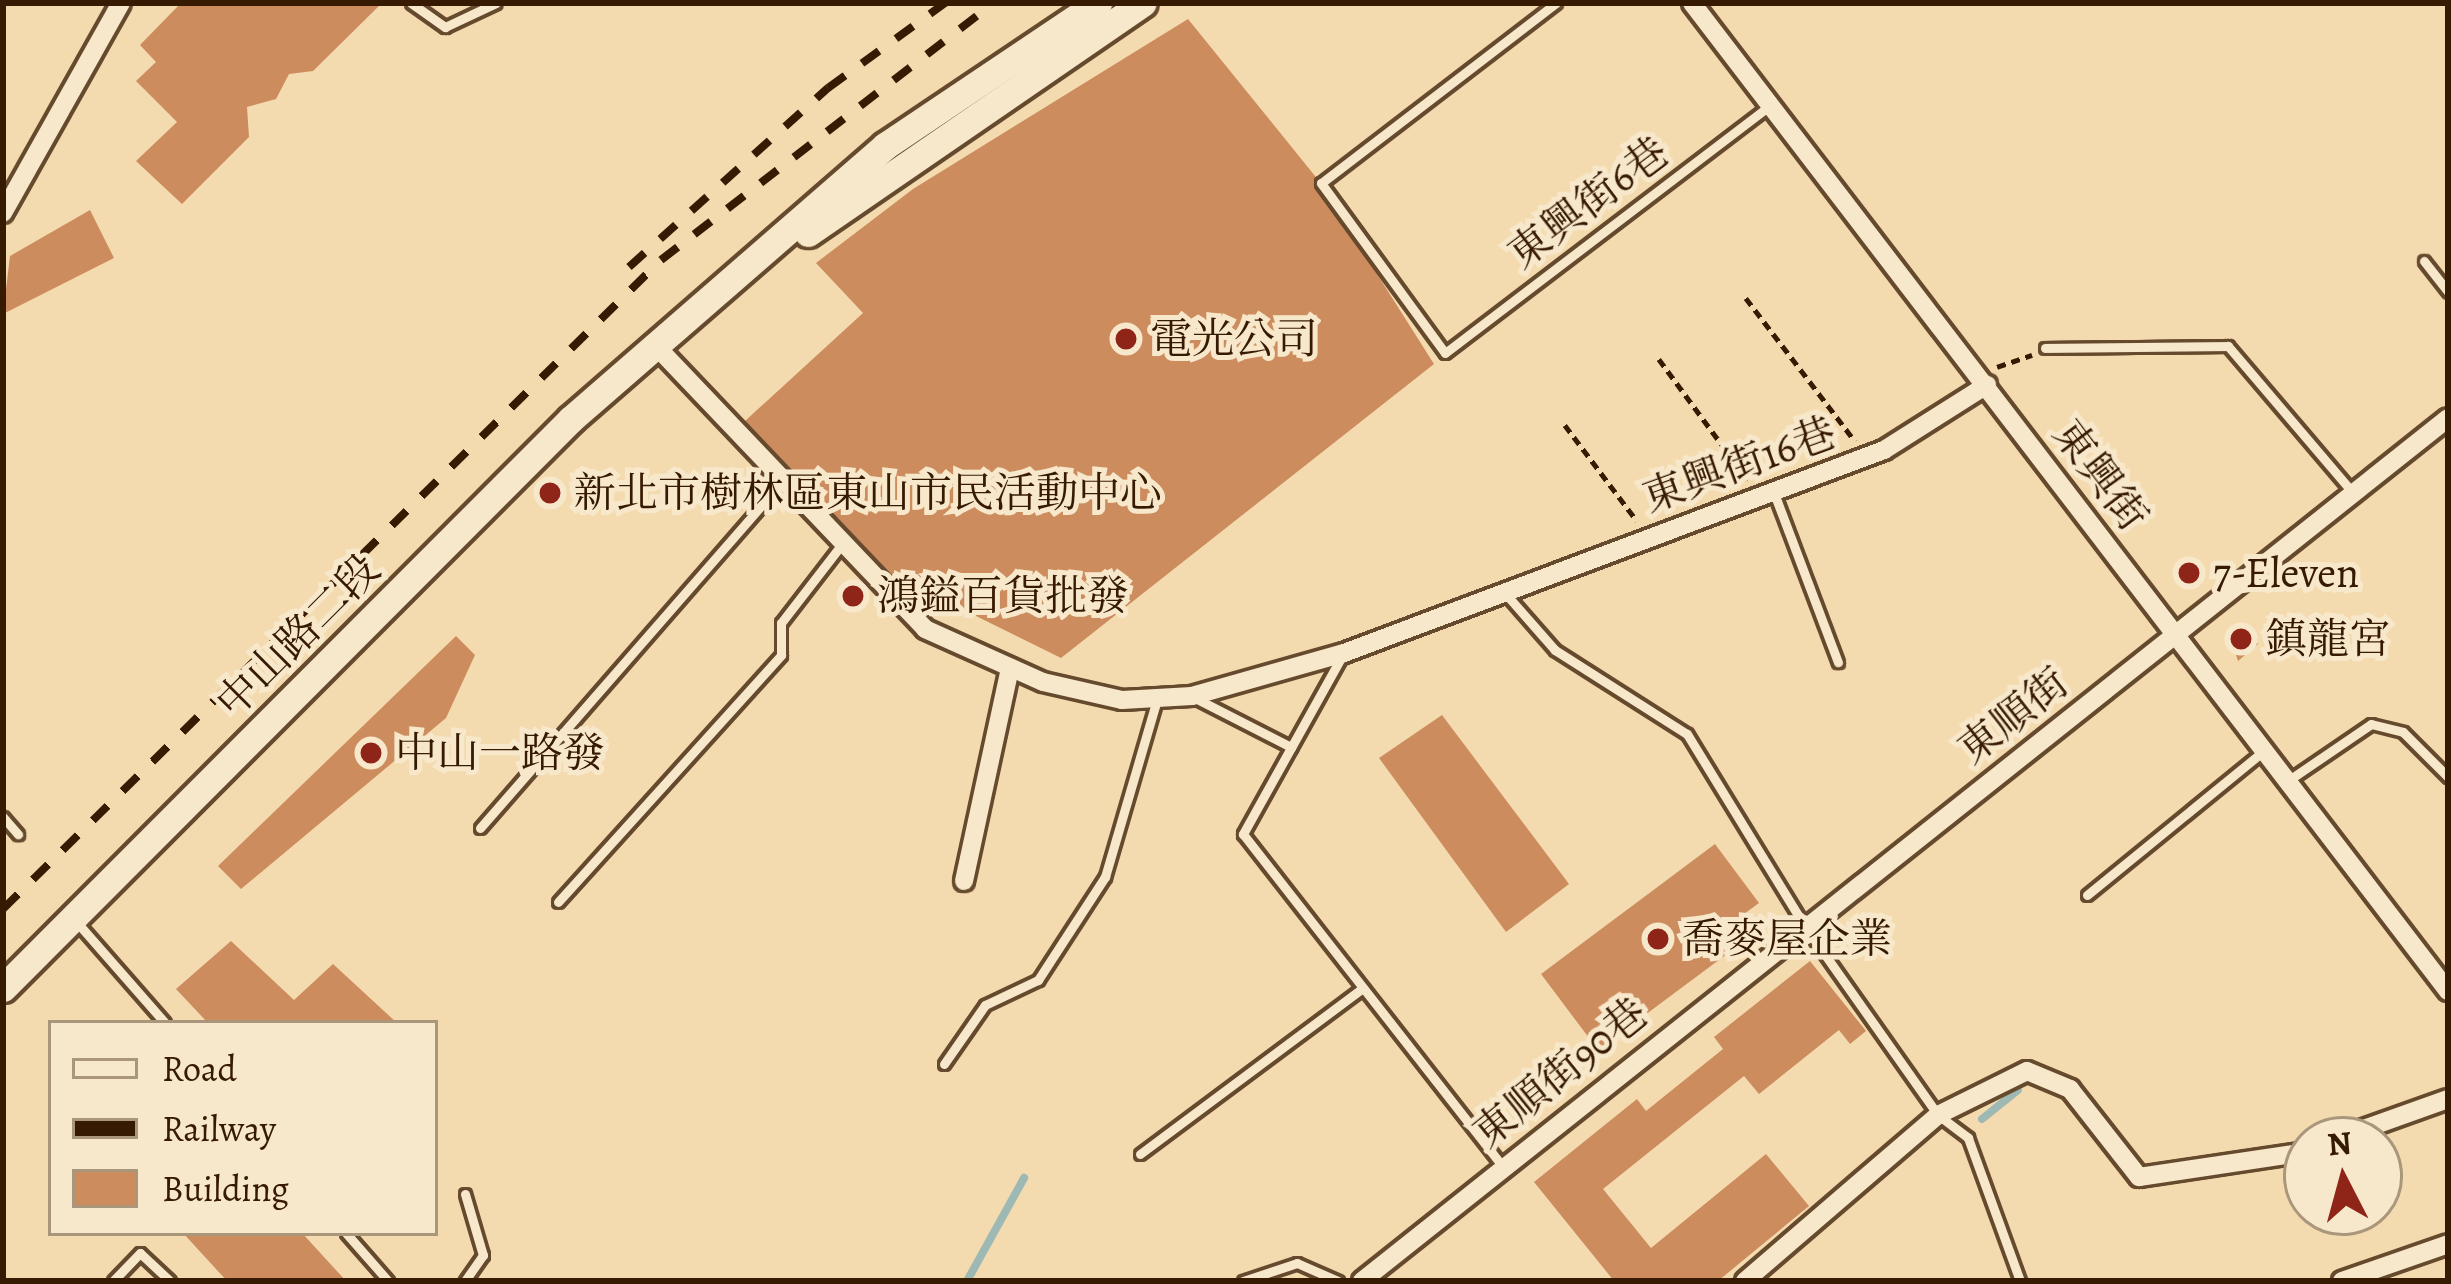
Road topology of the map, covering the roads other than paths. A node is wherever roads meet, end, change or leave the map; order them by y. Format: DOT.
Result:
graph roads {
  1 [pos="121,3"];
  2 [pos="411,3"];
  3 [pos="496,3"];
  4 [pos="1098,3"];
  5 [pos="1143,3"];
  6 [pos="1556,3"];
  7 [pos="1692,3"];
  8 [pos="1771,105"];
  9 [pos="3,213"];
  10 [pos="2424,261"];
  11 [pos="2448,292"];
  12 [pos="655,345"];
  13 [pos="2044,348"];
  14 [pos="1985,381"];
  15 [pos="2448,418"];
  16 [pos="780,484"];
  17 [pos="2353,493"];
  18 [pos="1767,494"];
  19 [pos="839,548"];
  20 [pos="1504,592"];
  21 [pos="2175,635"];
  22 [pos="1344,653"];
  23 [pos="1838,662"];
  24 [pos="1010,668"];
  25 [pos="1192,696"];
  26 [pos="1157,698"];
  27 [pos="1292,747"];
  28 [pos="2261,753"];
  29 [pos="2448,777"];
  30 [pos="2285,782"];
  31 [pos="3,817"];
  32 [pos="480,828"];
  33 [pos="18,834"];
  34 [pos="964,881"];
  35 [pos="2087,895"];
  36 [pos="558,902"];
  37 [pos="74,919"];
  38 [pos="1804,925"];
  39 [pos="3,988"];
  40 [pos="1363,988"];
  41 [pos="2448,991"];
  42 [pos="162,1020"];
  43 [pos="944,1064"];
  44 [pos="2448,1099"];
  45 [pos="1938,1115"];
  46 [pos="2400,1116"];
  47 [pos="1140,1154"];
  48 [pos="2283,1156"];
  49 [pos="1502,1165"];
  50 [pos="465,1194"];
  51 [pos="349,1236"];
  52 [pos="2448,1244"];
  53 [pos="113,1281"];
  54 [pos="170,1281"];
  55 [pos="388,1281"];
  56 [pos="465,1281"];
  57 [pos="1243,1281"];
  58 [pos="1338,1281"];
  59 [pos="1362,1281"];
  60 [pos="1745,1281"];
  61 [pos="2020,1281"];
  62 [pos="2342,1281"];
  1 -- 9 [label="street"];
  2 -- 3 [label="lane"];
  4 -- 12 [label="main road, 中山路二段"];
  5 -- 12 [label="main road, 中山路二段"];
  6 -- 8 [label="lane, 東興街6巷"];
  7 -- 8 [label="street, 東興街"];
  8 -- 14 [label="street, 東興街"];
  10 -- 11 [label="lane"];
  12 -- 16 [label="street, 東興街16巷"];
  12 -- 37 [label="main road, 中山路二段"];
  13 -- 17 [label="lane"];
  14 -- 18 [label="street, 東興街16巷"];
  14 -- 21 [label="street, 東興街"];
  15 -- 17 [label="street, 東順街"];
  16 -- 19 [label="street, 東興街16巷"];
  16 -- 32 [label="lane"];
  17 -- 21 [label="street, 東順街"];
  18 -- 20 [label="street, 東興街16巷"];
  18 -- 23 [label="lane"];
  19 -- 24 [label="street, 東興街16巷"];
  19 -- 36 [label="lane"];
  20 -- 22 [label="street, 東興街16巷"];
  20 -- 38 [label="lane"];
  21 -- 28 [label="street, 東興街"];
  21 -- 38 [label="street, 東順街"];
  22 -- 25 [label="street, 東興街16巷"];
  22 -- 27 [label="lane"];
  24 -- 26 [label="street, 東興街16巷"];
  24 -- 34 [label="street"];
  25 -- 26 [label="street, 東興街16巷"];
  25 -- 27 [label="lane"];
  26 -- 43 [label="lane"];
  27 -- 40 [label="lane"];
  28 -- 30 [label="street, 東興街"];
  28 -- 35 [label="lane"];
  29 -- 30 [label="lane"];
  30 -- 41 [label="street, 東興街"];
  31 -- 33 [label="lane"];
  37 -- 39 [label="main road, 中山路二段"];
  37 -- 42 [label="lane"];
  38 -- 45 [label="lane"];
  38 -- 49 [label="street, 東順街90巷"];
  40 -- 47 [label="lane"];
  40 -- 49 [label="lane"];
  44 -- 46 [label="street"];
  45 -- 48 [label="street"];
  45 -- 60 [label="street"];
  45 -- 61 [label="lane"];
  49 -- 59 [label="street, 東順街90巷"];
  50 -- 56 [label="lane"];
  51 -- 55 [label="lane"];
  52 -- 62 [label="street"];
  53 -- 54 [label="lane"];
  57 -- 58 [label="lane"];
}
